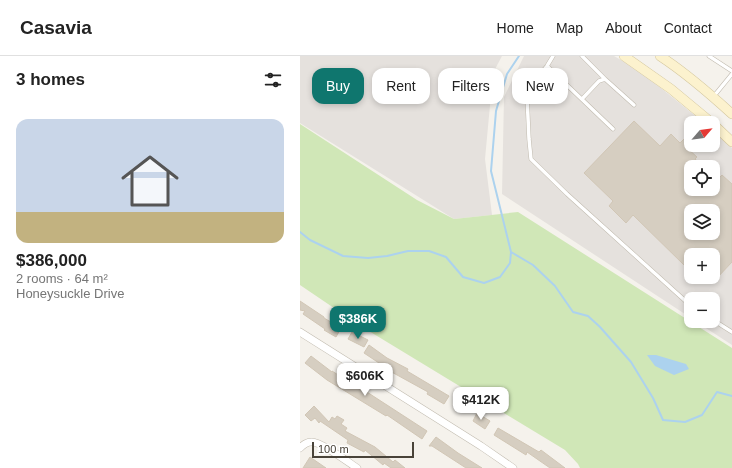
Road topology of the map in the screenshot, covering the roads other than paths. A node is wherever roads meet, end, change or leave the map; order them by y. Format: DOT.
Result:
graph roads {
  1 [pos="553,56"];
  2 [pos="582,56"];
  3 [pos="624,56"];
  4 [pos="660,56"];
  5 [pos="709,56"];
  6 [pos="547,66"];
  7 [pos="732,72"];
  8 [pos="605,79"];
  9 [pos="713,96"];
  10 [pos="582,99"];
  11 [pos="634,105"];
  12 [pos="732,114"];
  13 [pos="703,116"];
  14 [pos="613,129"];
  15 [pos="720,131"];
  16 [pos="732,142"];
  17 [pos="684,300"];
  18 [pos="720,324"];
  19 [pos="300,332"];
  20 [pos="732,332"];
  21 [pos="300,448"];
  22 [pos="357,468"];
  23 [pos="513,468"];
  1 -- 6 [label="lane"];
  2 -- 8 [label="lane"];
  3 -- 13 [label="main road"];
  4 -- 9 [label="main road"];
  5 -- 7 [label="lane"];
  6 -- 10 [label="lane"];
  6 -- 17 [label="lane"];
  7 -- 9 [label="lane"];
  8 -- 10 [label="lane"];
  8 -- 11 [label="lane"];
  9 -- 12 [label="main road"];
  10 -- 14 [label="lane"];
  15 -- 16 [label="main road"];
  18 -- 20 [label="lane"];
  19 -- 23 [label="street"];
  21 -- 22 [label="street"];
}
